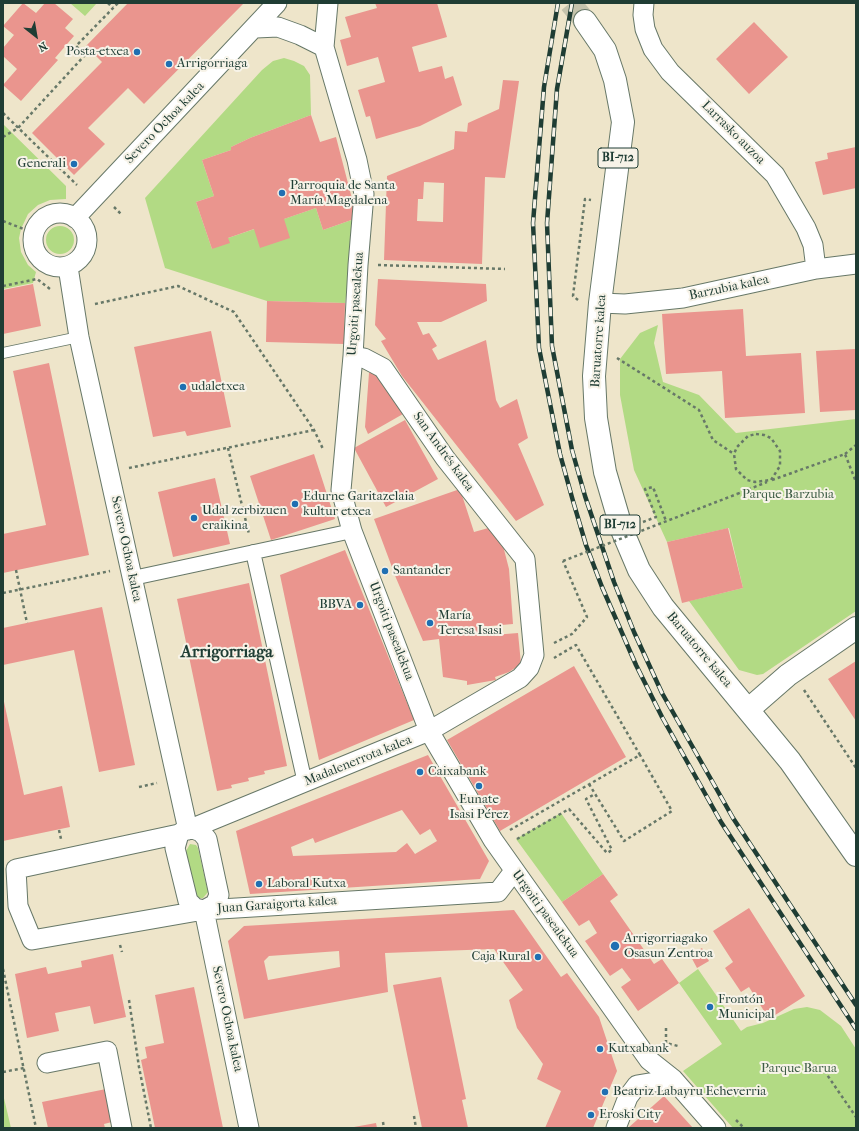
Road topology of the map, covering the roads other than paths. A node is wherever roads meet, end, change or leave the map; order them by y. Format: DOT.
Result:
graph roads {
  1 [pos="277,3"];
  2 [pos="644,3"];
  3 [pos="326,6"];
  4 [pos="585,21"];
  5 [pos="256,28"];
  6 [pos="324,47"];
  7 [pos="75,218"];
  8 [pos="856,264"];
  9 [pos="68,267"];
  10 [pos="816,269"];
  11 [pos="600,303"];
  12 [pos="79,337"];
  13 [pos="3,353"];
  14 [pos="353,356"];
  15 [pos="352,531"];
  16 [pos="253,552"];
  17 [pos="132,573"];
  18 [pos="856,628"];
  19 [pos="520,678"];
  20 [pos="749,709"];
  21 [pos="429,731"];
  22 [pos="304,783"];
  23 [pos="184,832"];
  24 [pos="856,855"];
  25 [pos="514,872"];
  26 [pos="204,910"];
  27 [pos="46,1063"];
  28 [pos="673,1079"];
  29 [pos="122,1128"];
  30 [pos="249,1128"];
  31 [pos="616,1128"];
  32 [pos="716,1128"];
  1 -- 5 [label="street, Severo Ochoa kalea"];
  2 -- 10 [label="street, Larrasko auzoa"];
  3 -- 6 [label="street"];
  4 -- 11 [label="main road, Baruatorre kalea / BI-712"];
  5 -- 6 [label="street"];
  5 -- 7 [label="street, Severo Ochoa kalea"];
  6 -- 14 [label="street, Urgoiti pasealekua"];
  7 -- 9 [label="street"];
  7 -- 9 [label="street"];
  8 -- 10 [label="street, Barzubia kalea"];
  9 -- 12 [label="street, Severo Ochoa kalea"];
  10 -- 11 [label="street, Barzubia kalea"];
  11 -- 20 [label="main road, Baruatorre kalea / BI-712"];
  12 -- 13 [label="lane"];
  12 -- 17 [label="street, Severo Ochoa kalea"];
  14 -- 15 [label="street, Urgoiti pasealekua"];
  14 -- 19 [label="street, San Andrés kalea"];
  15 -- 16 [label="street"];
  15 -- 21 [label="street, Urgoiti pasealekua"];
  16 -- 17 [label="street"];
  16 -- 22 [label="street"];
  17 -- 23 [label="street, Severo Ochoa kalea"];
  18 -- 20 [label="main road"];
  19 -- 21 [label="street, Madalenerrota kalea"];
  20 -- 24 [label="main road, Baruatorre kalea / BI-712"];
  21 -- 22 [label="street, Madalenerrota kalea"];
  21 -- 25 [label="street, Urgoiti pasealekua"];
  22 -- 23 [label="street, Madalenerrota kalea"];
  23 -- 26 [label="street, Severo Ochoa kalea"];
  23 -- 26 [label="street"];
  23 -- 26 [label="street, Juan Garaigorta kalea"];
  25 -- 26 [label="street, Juan Garaigorta kalea"];
  25 -- 28 [label="street, Urgoiti pasealekua"];
  26 -- 30 [label="street, Severo Ochoa kalea"];
  27 -- 29 [label="street"];
  28 -- 31 [label="street"];
  28 -- 32 [label="street, Urgoiti pasealekua"];
}
